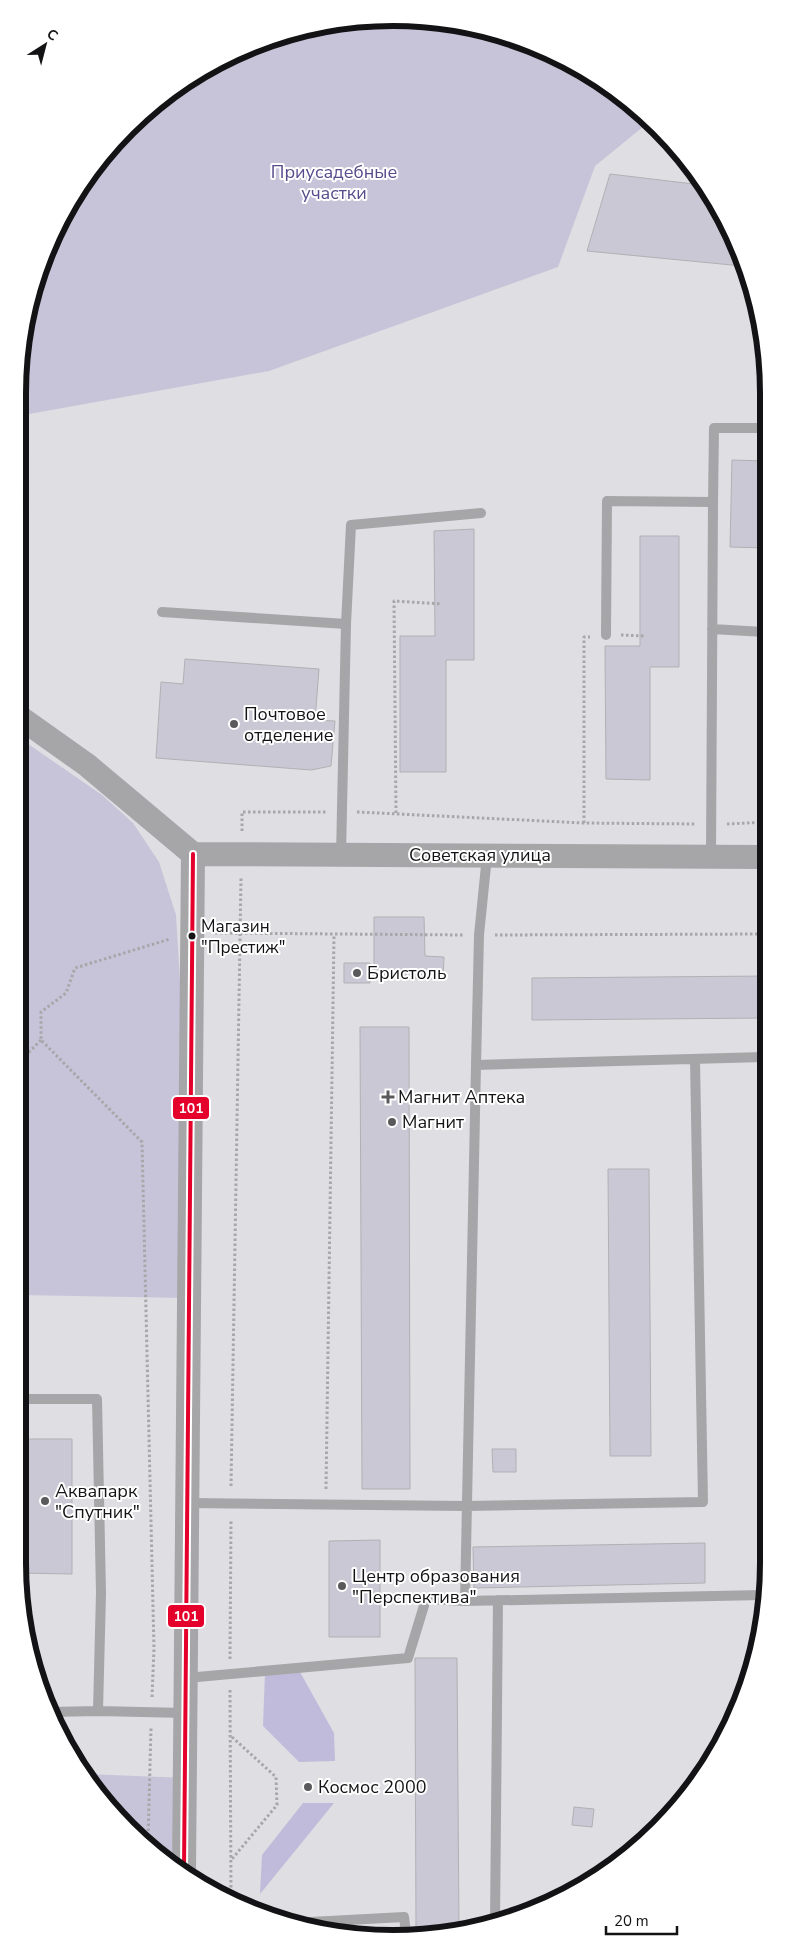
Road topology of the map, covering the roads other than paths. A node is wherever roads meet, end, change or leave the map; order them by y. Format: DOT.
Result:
graph roads {
  1 [pos="760,428"];
  2 [pos="713,502"];
  3 [pos="481,513"];
  4 [pos="162,612"];
  5 [pos="346,624"];
  6 [pos="712,629"];
  7 [pos="760,632"];
  8 [pos="606,635"];
  9 [pos="26,722"];
  10 [pos="193,854"];
  11 [pos="341,855"];
  12 [pos="487,855"];
  13 [pos="711,855"];
  14 [pos="760,857"];
  15 [pos="760,1057"];
  16 [pos="695,1060"];
  17 [pos="476,1065"];
  18 [pos="26,1399"];
  19 [pos="187,1503"];
  20 [pos="466,1506"];
  21 [pos="758,1595"];
  22 [pos="465,1600"];
  23 [pos="498,1600"];
  24 [pos="186,1678"];
  25 [pos="98,1711"];
  26 [pos="58,1712"];
  27 [pos="185,1713"];
  28 [pos="184,1864"];
  29 [pos="495,1915"];
  30 [pos="316,1922"];
  31 [pos="406,1929"];
  1 -- 2 [label="lane"];
  2 -- 6 [label="lane"];
  2 -- 8 [label="lane"];
  3 -- 5 [label="lane"];
  4 -- 5 [label="lane"];
  5 -- 11 [label="lane"];
  6 -- 7 [label="lane"];
  6 -- 13 [label="lane"];
  9 -- 10 [label="street"];
  10 -- 11 [label="street, Советская улица"];
  10 -- 19 [label="street"];
  11 -- 12 [label="street, Советская улица"];
  12 -- 13 [label="street, Советская улица"];
  12 -- 17 [label="lane"];
  13 -- 14 [label="street, Советская улица"];
  15 -- 16 [label="lane"];
  16 -- 17 [label="lane"];
  16 -- 20 [label="lane"];
  17 -- 20 [label="lane"];
  18 -- 25 [label="lane"];
  19 -- 20 [label="lane"];
  19 -- 24 [label="street"];
  20 -- 22 [label="lane"];
  21 -- 23 [label="lane"];
  22 -- 23 [label="lane"];
  22 -- 24 [label="lane"];
  23 -- 29 [label="lane"];
  24 -- 27 [label="street"];
  25 -- 26 [label="lane"];
  25 -- 27 [label="lane"];
  27 -- 28 [label="street"];
  30 -- 31 [label="lane"];
}
